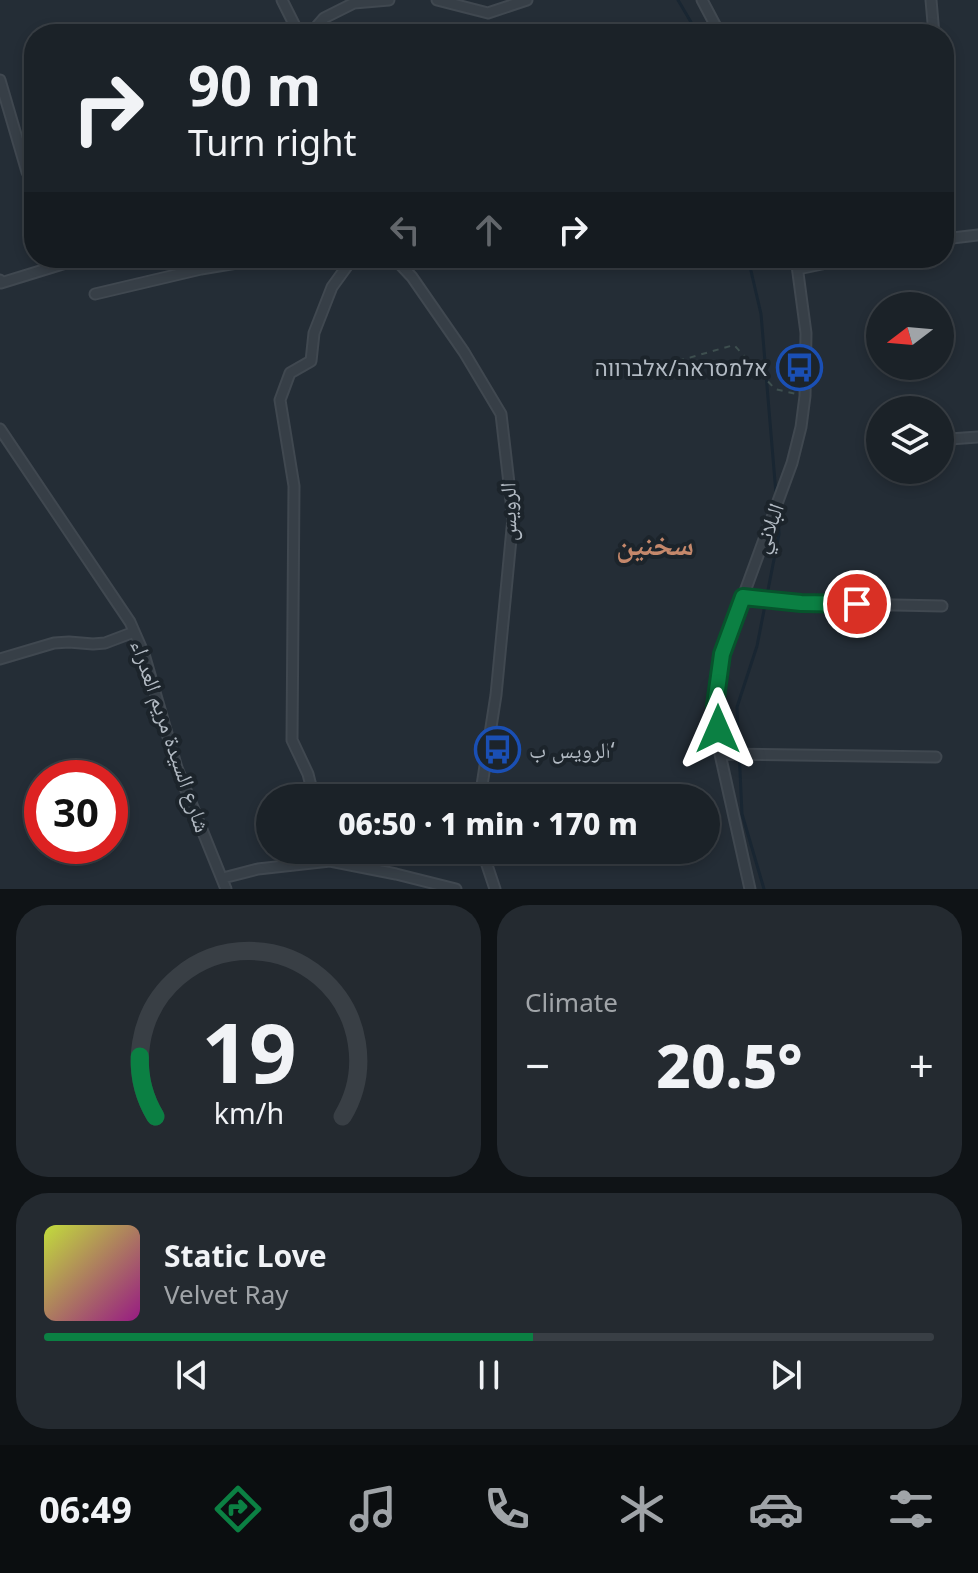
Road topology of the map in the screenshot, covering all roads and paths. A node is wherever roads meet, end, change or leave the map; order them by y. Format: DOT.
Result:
graph roads {
  1 [pos="282,0"];
  2 [pos="389,0"];
  3 [pos="437,0"];
  4 [pos="527,0"];
  5 [pos="702,0"];
  6 [pos="931,0"];
  7 [pos="294,24"];
  8 [pos="319,24"];
  9 [pos="715,24"];
  10 [pos="933,24"];
  11 [pos="0,80"];
  12 [pos="12,120"];
  13 [pos="0,121"];
  14 [pos="24,162"];
  15 [pos="978,235"];
  16 [pos="954,238"];
  17 [pos="50,268"];
  18 [pos="207,268"];
  19 [pos="346,268"];
  20 [pos="403,268"];
  21 [pos="798,268"];
  22 [pos="0,280"];
  23 [pos="95,294"];
  24 [pos="632,374"];
  25 [pos="805,396"];
  26 [pos="0,429"];
  27 [pos="978,437"];
  28 [pos="954,439"];
  29 [pos="743,597"];
  30 [pos="942,606"];
  31 [pos="134,632"];
  32 [pos="0,659"];
  33 [pos="720,754"];
  34 [pos="936,757"];
  35 [pos="310,784"];
  36 [pos="482,784"];
  37 [pos="303,864"];
  38 [pos="345,864"];
  39 [pos="487,864"];
  40 [pos="223,878"];
  41 [pos="226,889"];
  42 [pos="456,889"];
  43 [pos="495,889"];
  44 [pos="750,889"];
  1 -- 7 [label="street"];
  2 -- 8 [label="street"];
  3 -- 4 [label="street"];
  5 -- 9 [label="street"];
  6 -- 10 [label="street"];
  11 -- 12 [label="street"];
  12 -- 13 [label="street"];
  12 -- 14 [label="street"];
  15 -- 16 [label="street"];
  17 -- 22 [label="street"];
  18 -- 23 [label="street"];
  19 -- 35 [label="street"];
  20 -- 36 [label="street, الرويس"];
  21 -- 25 [label="street, البلاني"];
  24 -- 25 [label="path"];
  25 -- 29 [label="street, البلاني"];
  26 -- 31 [label="street, شارع السيدة مريم العدراء"];
  27 -- 28 [label="street"];
  29 -- 30 [label="street"];
  29 -- 33 [label="street, البلاني"];
  31 -- 32 [label="street"];
  31 -- 40 [label="street, شارع السيدة مريم العدراء"];
  33 -- 34 [label="street"];
  33 -- 44 [label="street, البلاني"];
  37 -- 40 [label="street"];
  38 -- 42 [label="street"];
  39 -- 43 [label="street"];
  40 -- 41 [label="street, شارع السيدة مريم العدراء"];
}
